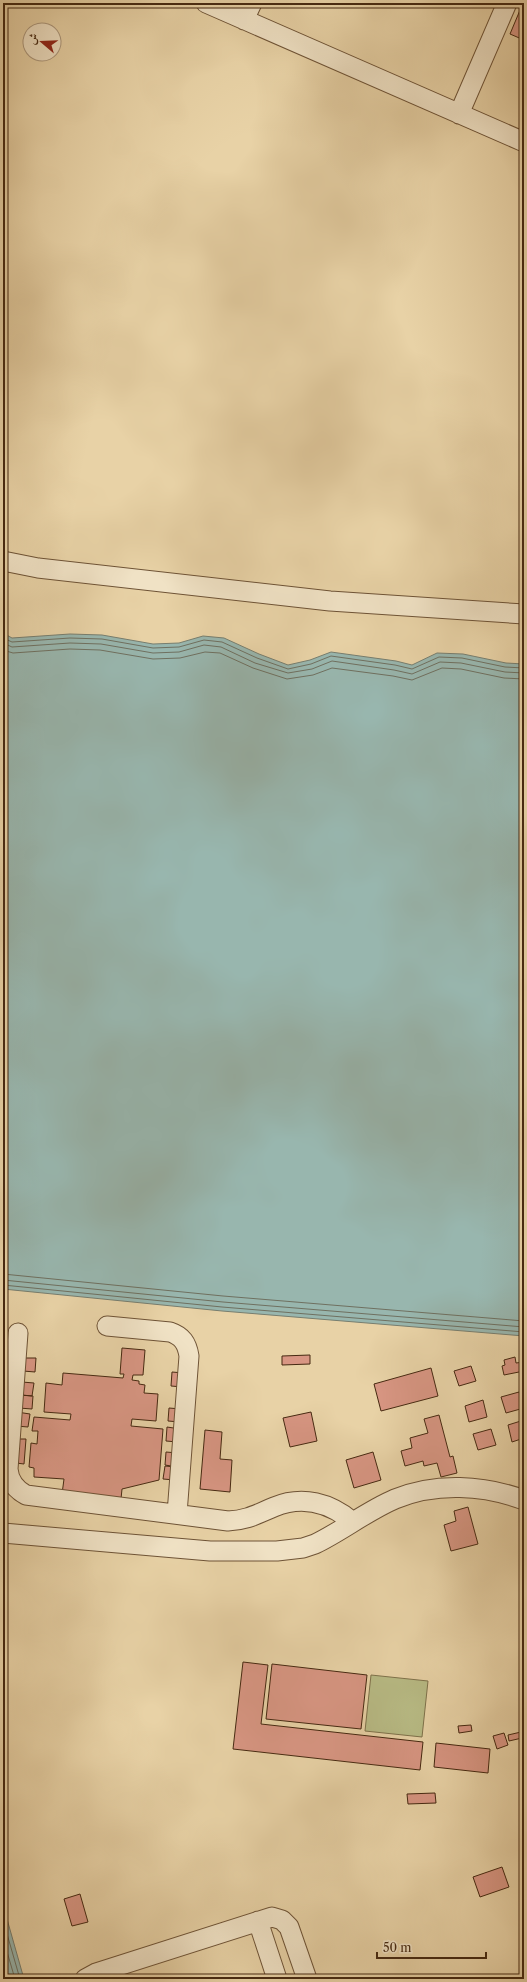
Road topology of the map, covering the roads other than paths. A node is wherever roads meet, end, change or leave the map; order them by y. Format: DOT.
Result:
graph roads {
  1 [pos="206,3"];
  2 [pos="507,3"];
  3 [pos="248,11"];
  4 [pos="459,114"];
  5 [pos="524,142"];
  6 [pos="3,561"];
  7 [pos="524,614"];
  8 [pos="107,1326"];
  9 [pos="18,1334"];
  10 [pos="524,1500"];
  11 [pos="177,1514"];
  12 [pos="353,1522"];
  13 [pos="3,1532"];
  14 [pos="258,1921"];
  15 [pos="85,1979"];
  16 [pos="277,1979"];
  17 [pos="307,1979"];
  1 -- 3 [label="lane"];
  2 -- 4 [label="lane"];
  3 -- 4 [label="lane"];
  4 -- 5 [label="lane"];
  6 -- 7 [label="lane"];
  8 -- 11 [label="lane"];
  9 -- 11 [label="lane"];
  10 -- 12 [label="lane"];
  11 -- 12 [label="lane"];
  12 -- 13 [label="lane"];
  14 -- 15 [label="lane"];
  14 -- 16 [label="lane"];
  14 -- 17 [label="lane"];
}
